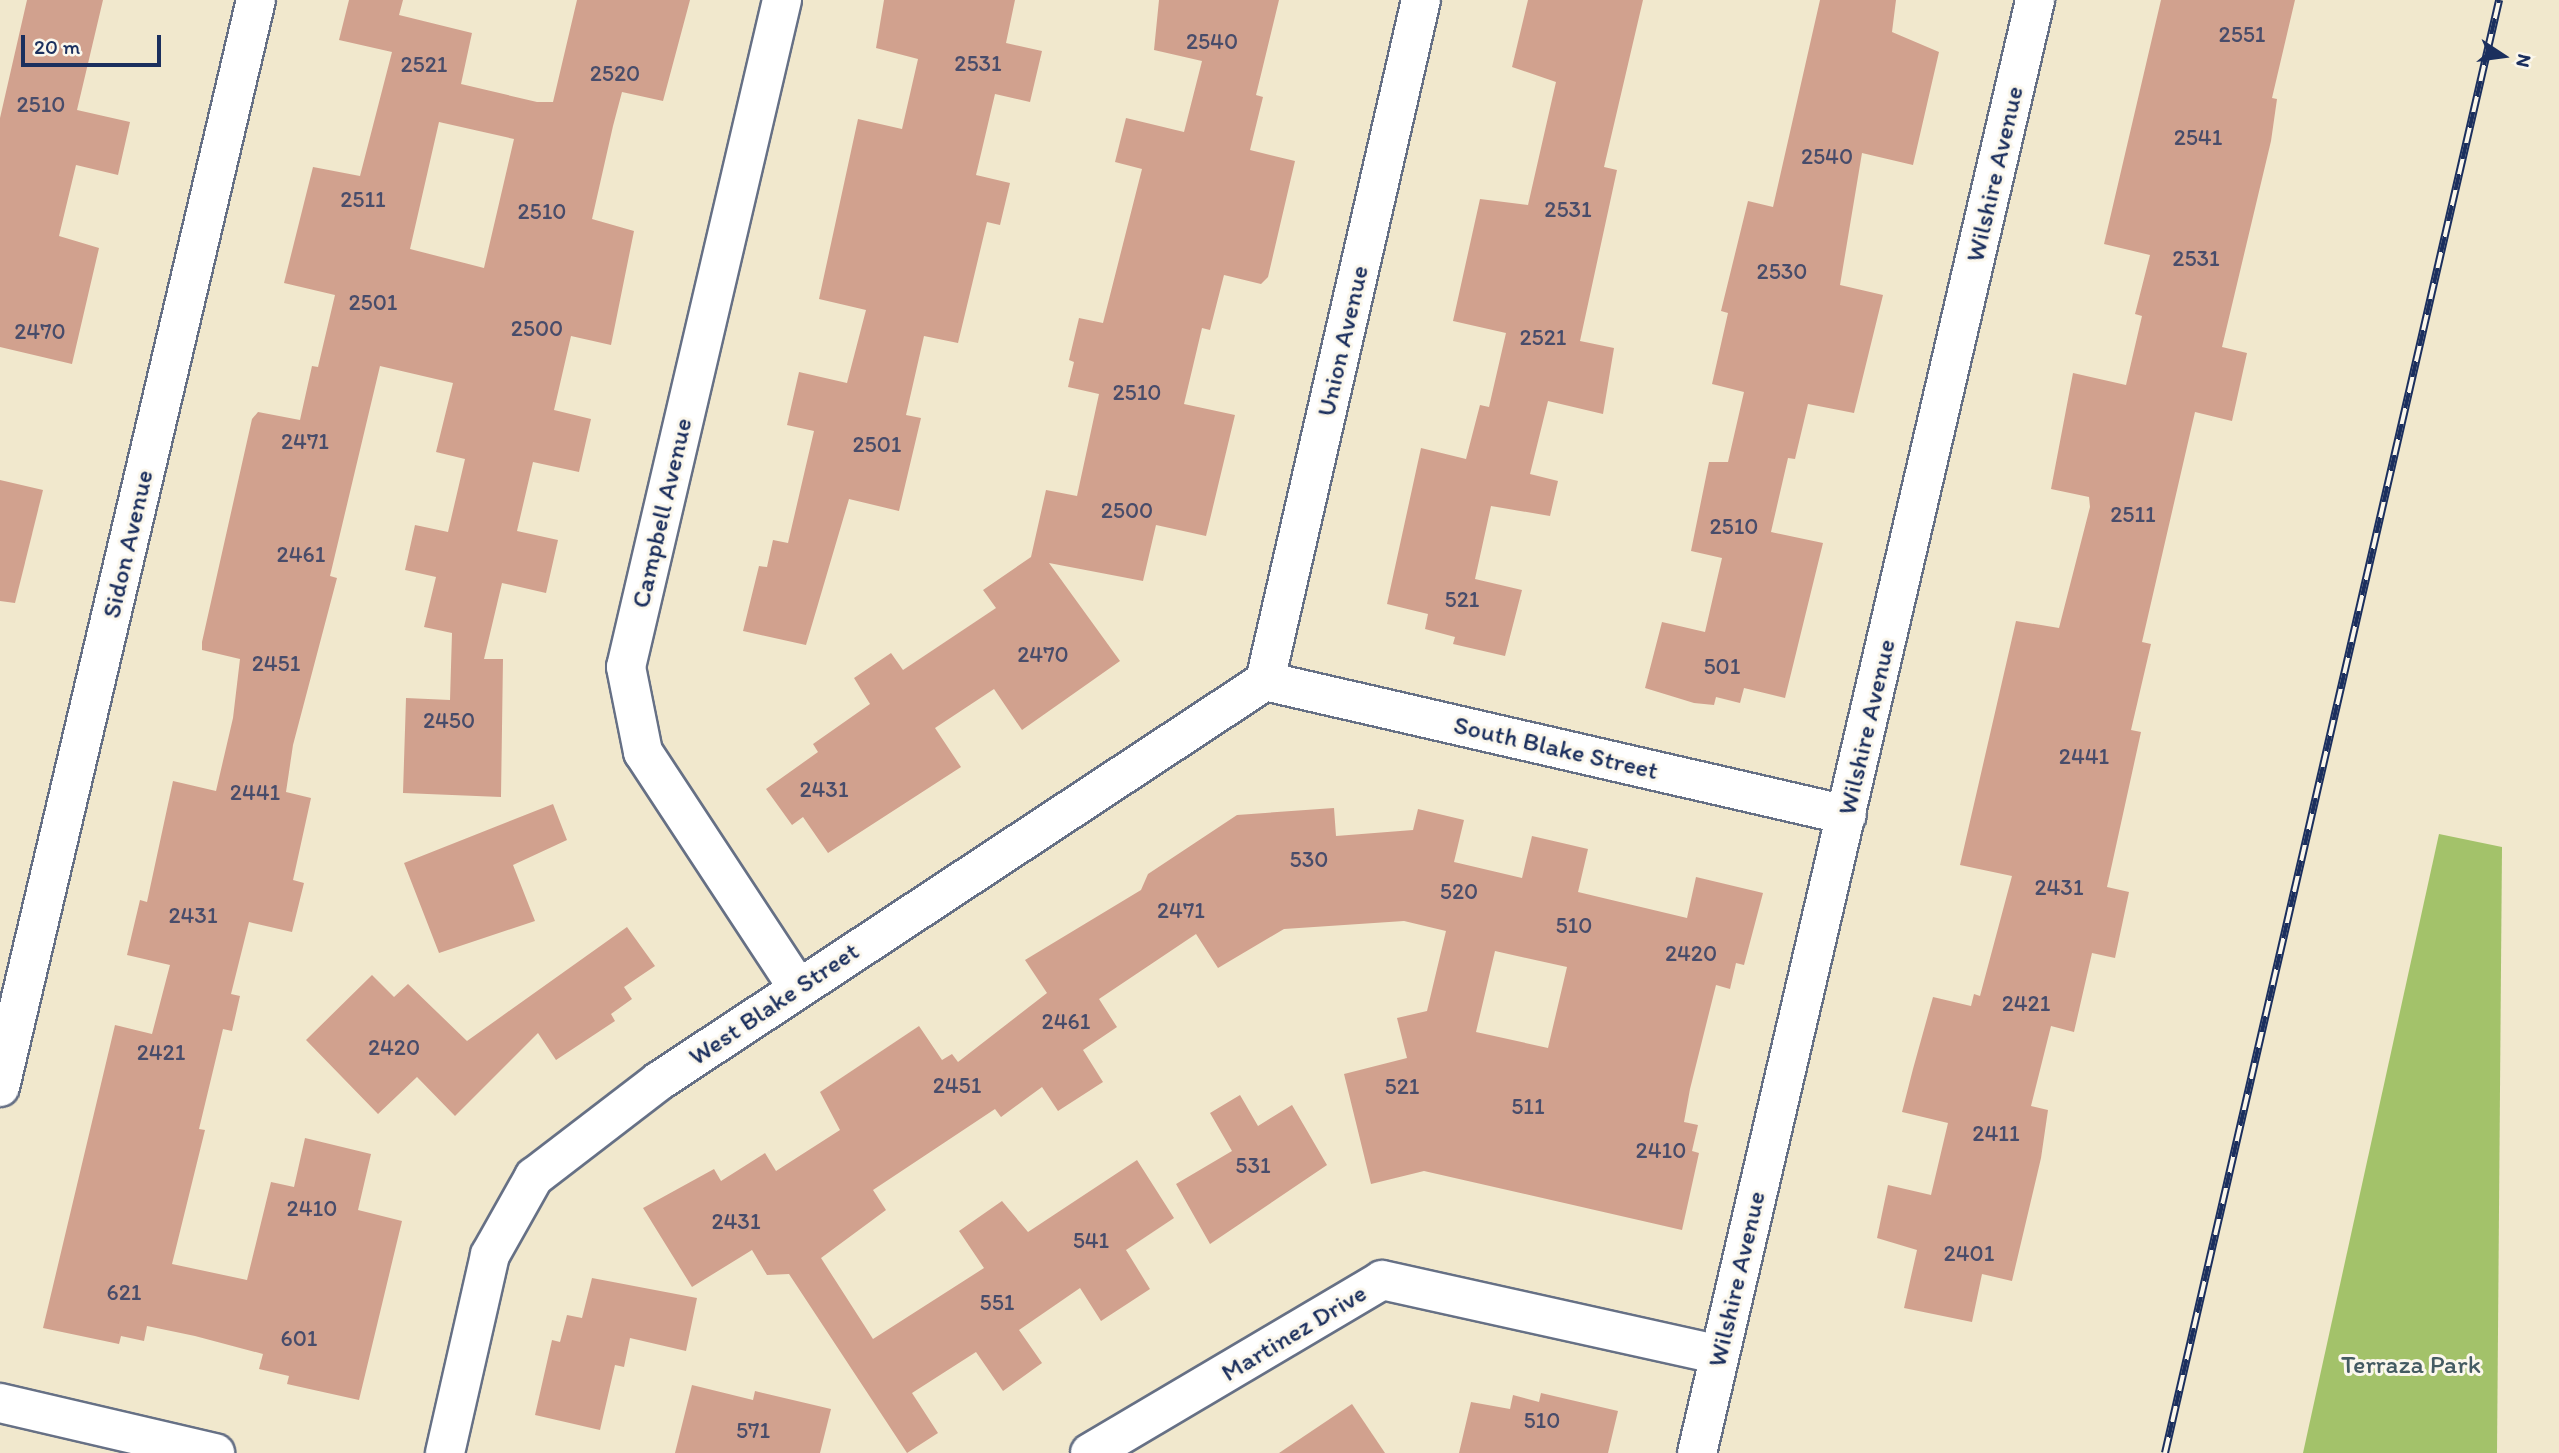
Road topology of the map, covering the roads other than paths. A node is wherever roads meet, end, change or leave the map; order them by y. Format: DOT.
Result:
graph roads {
  1 [pos="256,0"];
  2 [pos="782,0"];
  3 [pos="1422,0"];
  4 [pos="2035,0"];
  5 [pos="1265,681"];
  6 [pos="1846,815"];
  7 [pos="798,988"];
  8 [pos="0,1087"];
  9 [pos="1719,1355"];
  10 [pos="0,1403"];
  11 [pos="215,1453"];
  12 [pos="445,1453"];
  13 [pos="1090,1453"];
  14 [pos="1696,1453"];
  1 -- 8 [label="street, Sidon Avenue"];
  2 -- 7 [label="street, Campbell Avenue"];
  3 -- 5 [label="street, Union Avenue"];
  4 -- 6 [label="street, Wilshire Avenue"];
  5 -- 6 [label="street, South Blake Street"];
  5 -- 7 [label="street, West Blake Street"];
  6 -- 9 [label="street, Wilshire Avenue"];
  7 -- 12 [label="street, West Blake Street"];
  9 -- 13 [label="street, Martinez Drive"];
  9 -- 14 [label="street, Wilshire Avenue"];
  10 -- 11 [label="street"];
}
